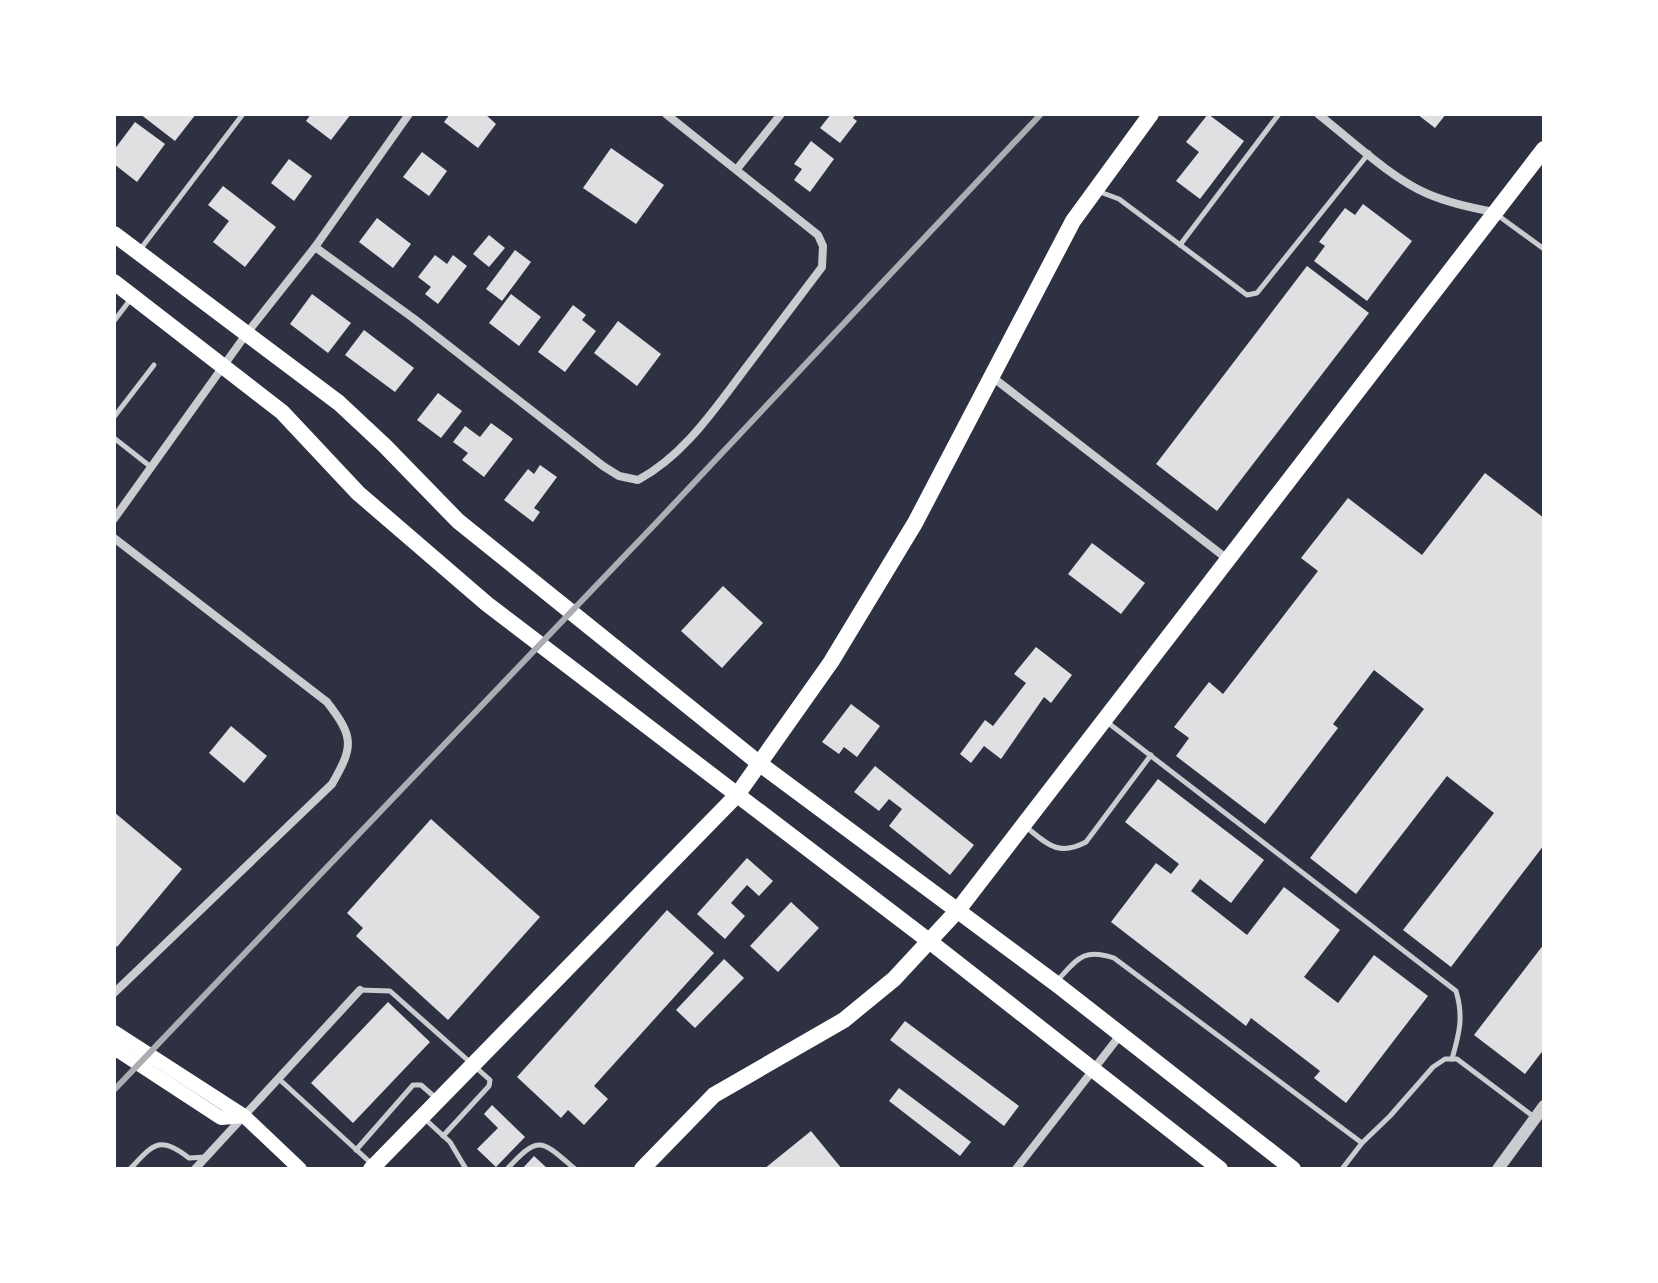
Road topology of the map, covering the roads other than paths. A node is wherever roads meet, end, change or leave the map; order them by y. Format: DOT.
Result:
graph roads {
  1 [pos="243,114"];
  2 [pos="409,114"];
  3 [pos="666,114"];
  4 [pos="781,114"];
  5 [pos="1151,114"];
  6 [pos="1279,114"];
  7 [pos="1318,114"];
  8 [pos="1544,149"];
  9 [pos="1369,153"];
  10 [pos="737,169"];
  11 [pos="1096,190"];
  12 [pos="1494,212"];
  13 [pos="114,234"];
  14 [pos="1180,245"];
  15 [pos="315,247"];
  16 [pos="1544,249"];
  17 [pos="138,252"];
  18 [pos="114,282"];
  19 [pos="133,297"];
  20 [pos="114,321"];
  21 [pos="247,333"];
  22 [pos="154,365"];
  23 [pos="223,366"];
  24 [pos="990,376"];
  25 [pos="114,417"];
  26 [pos="114,438"];
  27 [pos="151,467"];
  28 [pos="114,519"];
  29 [pos="114,538"];
  30 [pos="1226,558"];
  31 [pos="1105,721"];
  32 [pos="1151,755"];
  33 [pos="760,764"];
  34 [pos="737,795"];
  35 [pos="1024,826"];
  36 [pos="958,910"];
  37 [pos="929,941"];
  38 [pos="1055,983"];
  39 [pos="360,990"];
  40 [pos="114,993"];
  41 [pos="114,1032"];
  42 [pos="1121,1033"];
  43 [pos="114,1048"];
  44 [pos="1452,1059"];
  45 [pos="474,1064"];
  46 [pos="1092,1071"];
  47 [pos="279,1079"];
  48 [pos="438,1100"];
  49 [pos="1544,1106"];
  50 [pos="244,1116"];
  51 [pos="422,1117"];
  52 [pos="1535,1118"];
  53 [pos="443,1136"];
  54 [pos="1362,1143"];
  55 [pos="356,1150"];
  56 [pos="207,1156"];
  57 [pos="372,1167"];
  58 [pos="130,1169"];
  59 [pos="195,1169"];
  60 [pos="300,1169"];
  61 [pos="466,1169"];
  62 [pos="507,1169"];
  63 [pos="575,1169"];
  64 [pos="642,1169"];
  65 [pos="1016,1169"];
  66 [pos="1220,1169"];
  67 [pos="1293,1169"];
  68 [pos="1342,1169"];
  69 [pos="1498,1169"];
  1 -- 17 [label="lane"];
  2 -- 15 [label="street"];
  3 -- 10 [label="street"];
  4 -- 10 [label="street"];
  5 -- 11 [label="main road"];
  6 -- 14 [label="lane"];
  7 -- 9 [label="street"];
  8 -- 12 [label="main road"];
  9 -- 12 [label="street"];
  9 -- 14 [label="lane"];
  10 -- 15 [label="street"];
  11 -- 14 [label="lane"];
  11 -- 24 [label="main road"];
  12 -- 16 [label="lane"];
  12 -- 30 [label="main road"];
  13 -- 17 [label="main road"];
  15 -- 21 [label="street"];
  17 -- 21 [label="main road"];
  18 -- 19 [label="main road"];
  19 -- 20 [label="lane"];
  19 -- 23 [label="main road"];
  21 -- 23 [label="street"];
  21 -- 33 [label="main road"];
  22 -- 25 [label="lane"];
  23 -- 27 [label="street"];
  23 -- 34 [label="main road"];
  24 -- 30 [label="street"];
  24 -- 33 [label="main road"];
  26 -- 27 [label="lane"];
  27 -- 28 [label="street"];
  29 -- 40 [label="street"];
  30 -- 31 [label="main road"];
  31 -- 32 [label="lane"];
  31 -- 35 [label="main road"];
  32 -- 35 [label="lane"];
  32 -- 44 [label="lane"];
  33 -- 34 [label="main road"];
  33 -- 36 [label="main road"];
  34 -- 37 [label="main road"];
  34 -- 45 [label="main road"];
  35 -- 36 [label="main road"];
  36 -- 37 [label="main road"];
  36 -- 38 [label="main road"];
  37 -- 46 [label="main road"];
  37 -- 64 [label="main road"];
  38 -- 42 [label="main road"];
  38 -- 54 [label="lane"];
  39 -- 45 [label="lane"];
  39 -- 47 [label="street"];
  41 -- 50 [label="main road"];
  42 -- 46 [label="street"];
  42 -- 67 [label="main road"];
  43 -- 50 [label="main road"];
  44 -- 52 [label="lane"];
  44 -- 54 [label="lane"];
  45 -- 48 [label="main road"];
  45 -- 53 [label="lane"];
  46 -- 65 [label="street"];
  46 -- 66 [label="main road"];
  47 -- 50 [label="street"];
  47 -- 55 [label="lane"];
  48 -- 51 [label="main road"];
  48 -- 55 [label="lane"];
  49 -- 52 [label="street"];
  50 -- 56 [label="street"];
  50 -- 60 [label="main road"];
  51 -- 53 [label="lane"];
  51 -- 57 [label="main road"];
  52 -- 69 [label="street"];
  53 -- 61 [label="lane"];
  54 -- 68 [label="lane"];
  55 -- 57 [label="lane"];
  56 -- 58 [label="lane"];
  56 -- 59 [label="street"];
  62 -- 63 [label="lane"];
}
